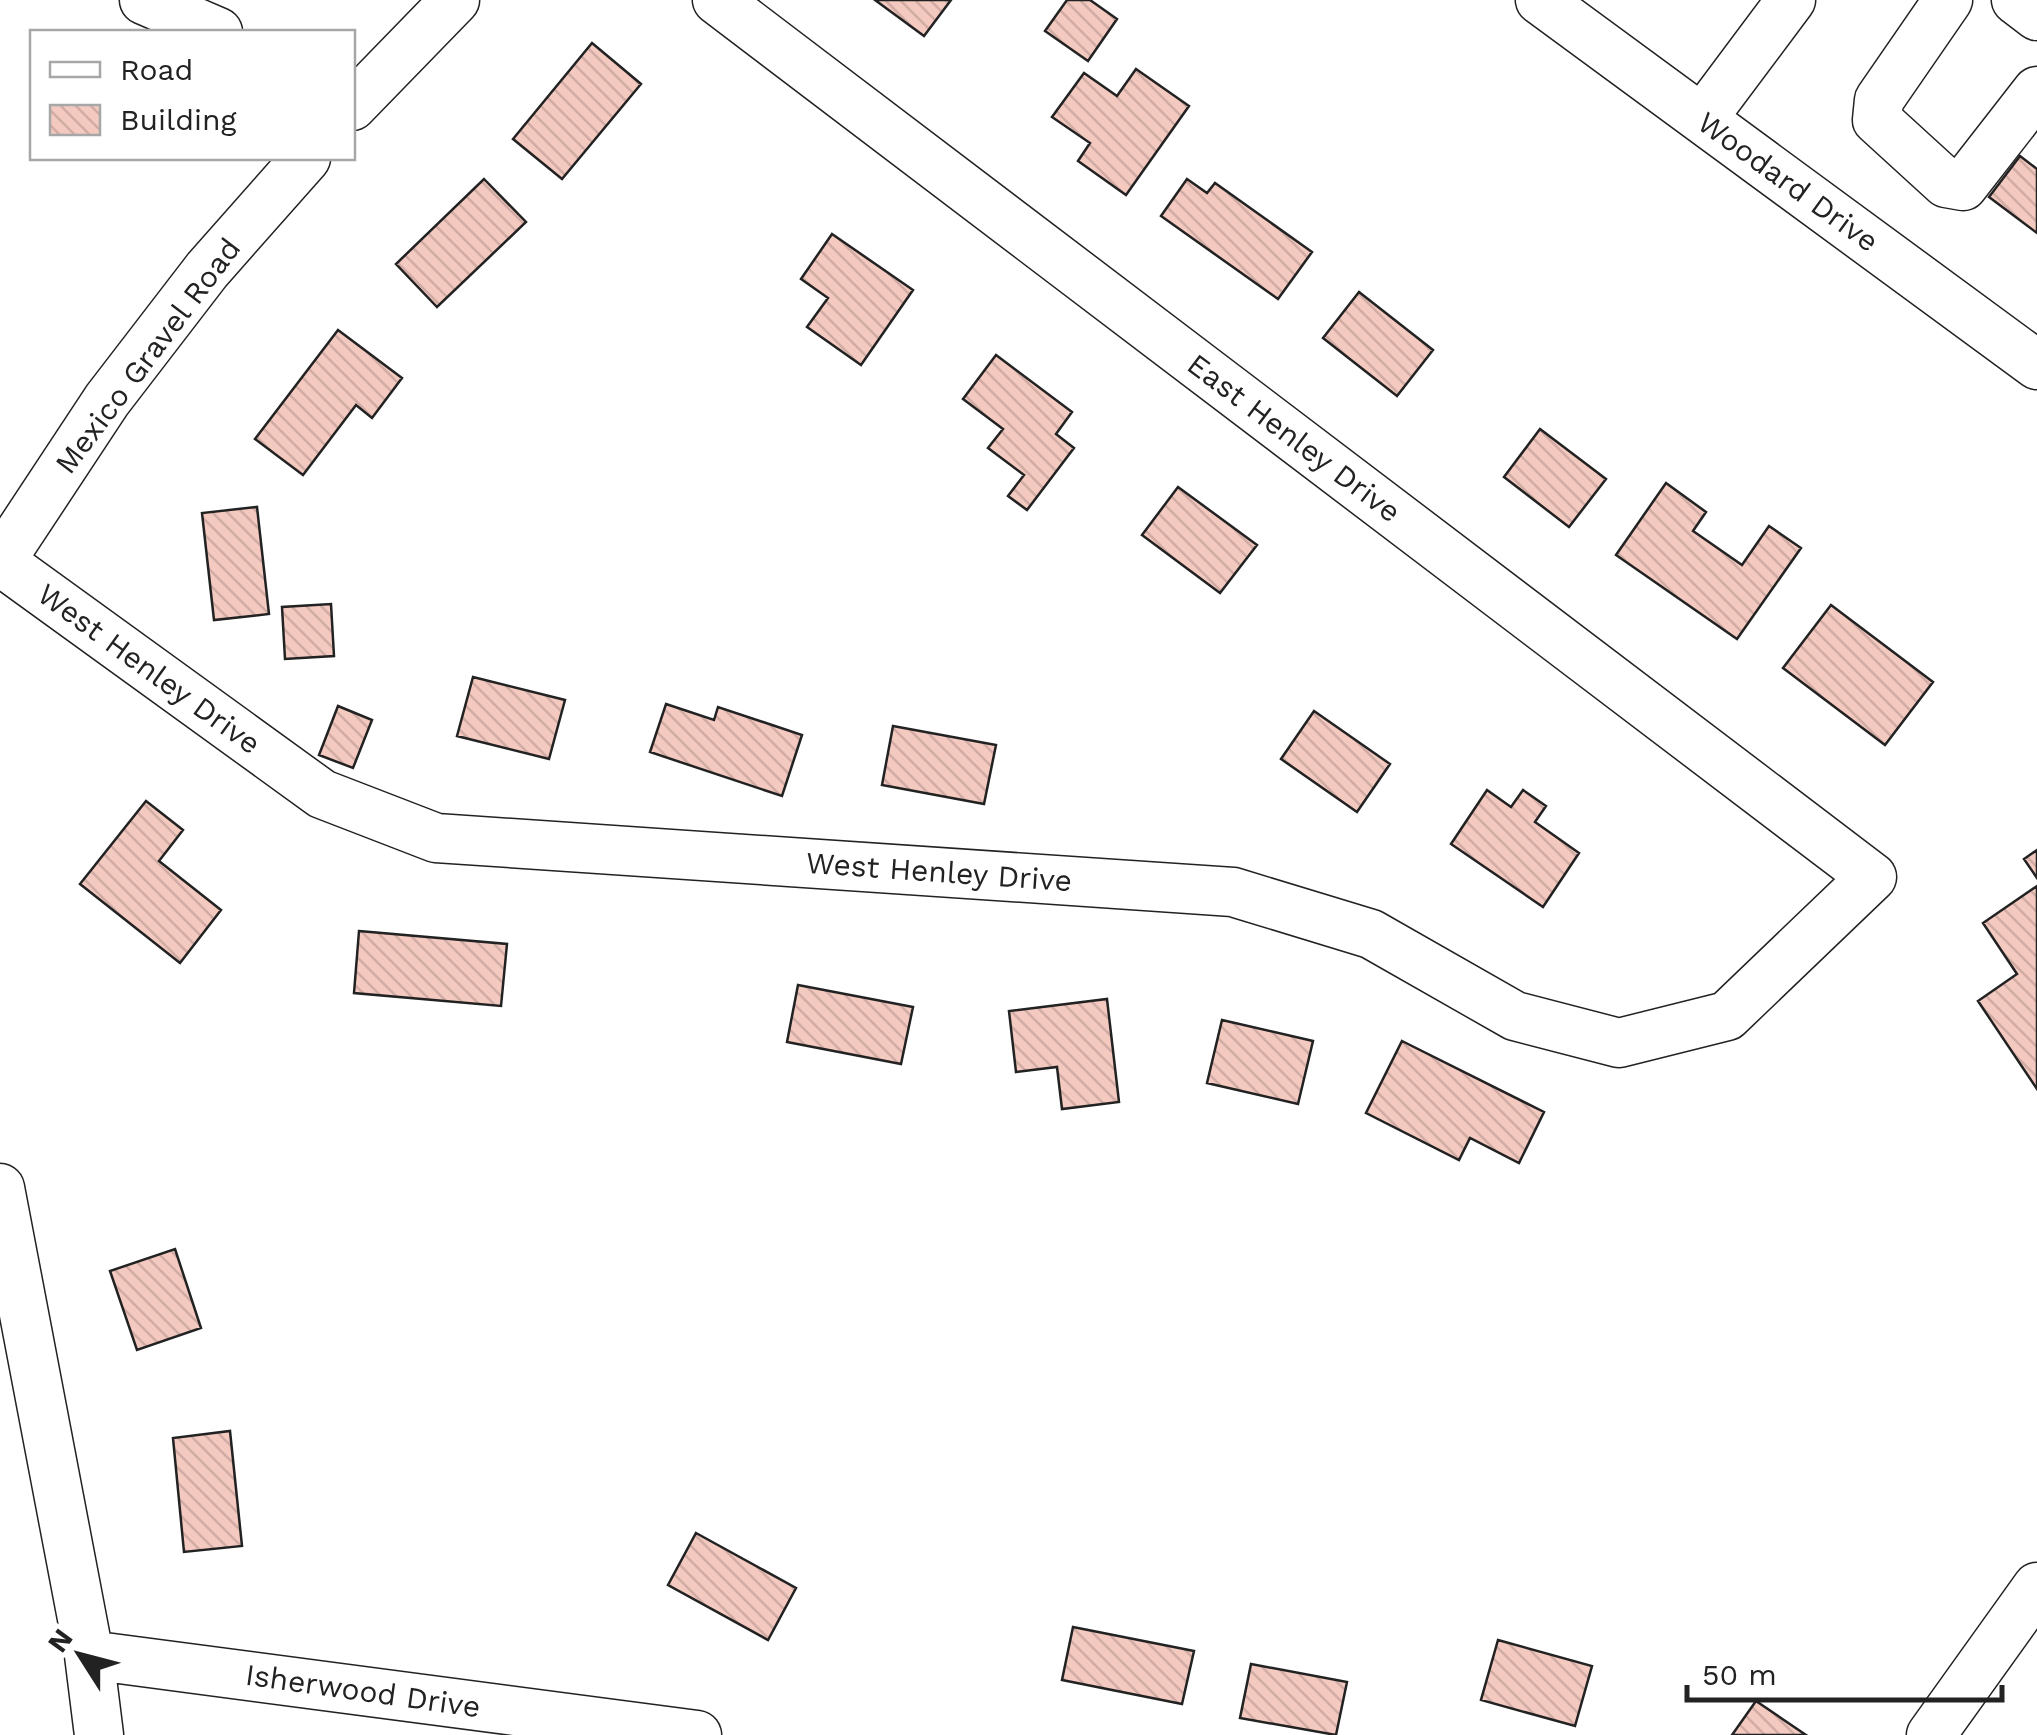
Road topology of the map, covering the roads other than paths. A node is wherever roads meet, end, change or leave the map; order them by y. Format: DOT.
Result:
graph roads {
  1 [pos="144,0"];
  2 [pos="455,0"];
  3 [pos="717,0"];
  4 [pos="1540,0"];
  5 [pos="1791,0"];
  6 [pos="1948,0"];
  7 [pos="2016,0"];
  8 [pos="2037,16"];
  9 [pos="213,30"];
  10 [pos="2037,91"];
  11 [pos="355,103"];
  12 [pos="1702,119"];
  13 [pos="304,160"];
  14 [pos="2037,365"];
  15 [pos="0,561"];
  16 [pos="1872,877"];
  17 [pos="0,1188"];
  18 [pos="2037,1587"];
  19 [pos="89,1654"];
  20 [pos="99,1735"];
  21 [pos="697,1735"];
  22 [pos="1931,1735"];
  1 -- 9 [label="street"];
  2 -- 11 [label="street"];
  3 -- 16 [label="street, East Henley Drive"];
  4 -- 12 [label="street, Woodard Drive"];
  5 -- 12 [label="street"];
  6 -- 10 [label="street"];
  7 -- 8 [label="street"];
  12 -- 14 [label="street, Woodard Drive"];
  13 -- 15 [label="street, Mexico Gravel Road"];
  15 -- 16 [label="street, West Henley Drive"];
  17 -- 19 [label="street"];
  18 -- 22 [label="street"];
  19 -- 20 [label="street"];
  19 -- 21 [label="street, Isherwood Drive"];
}
